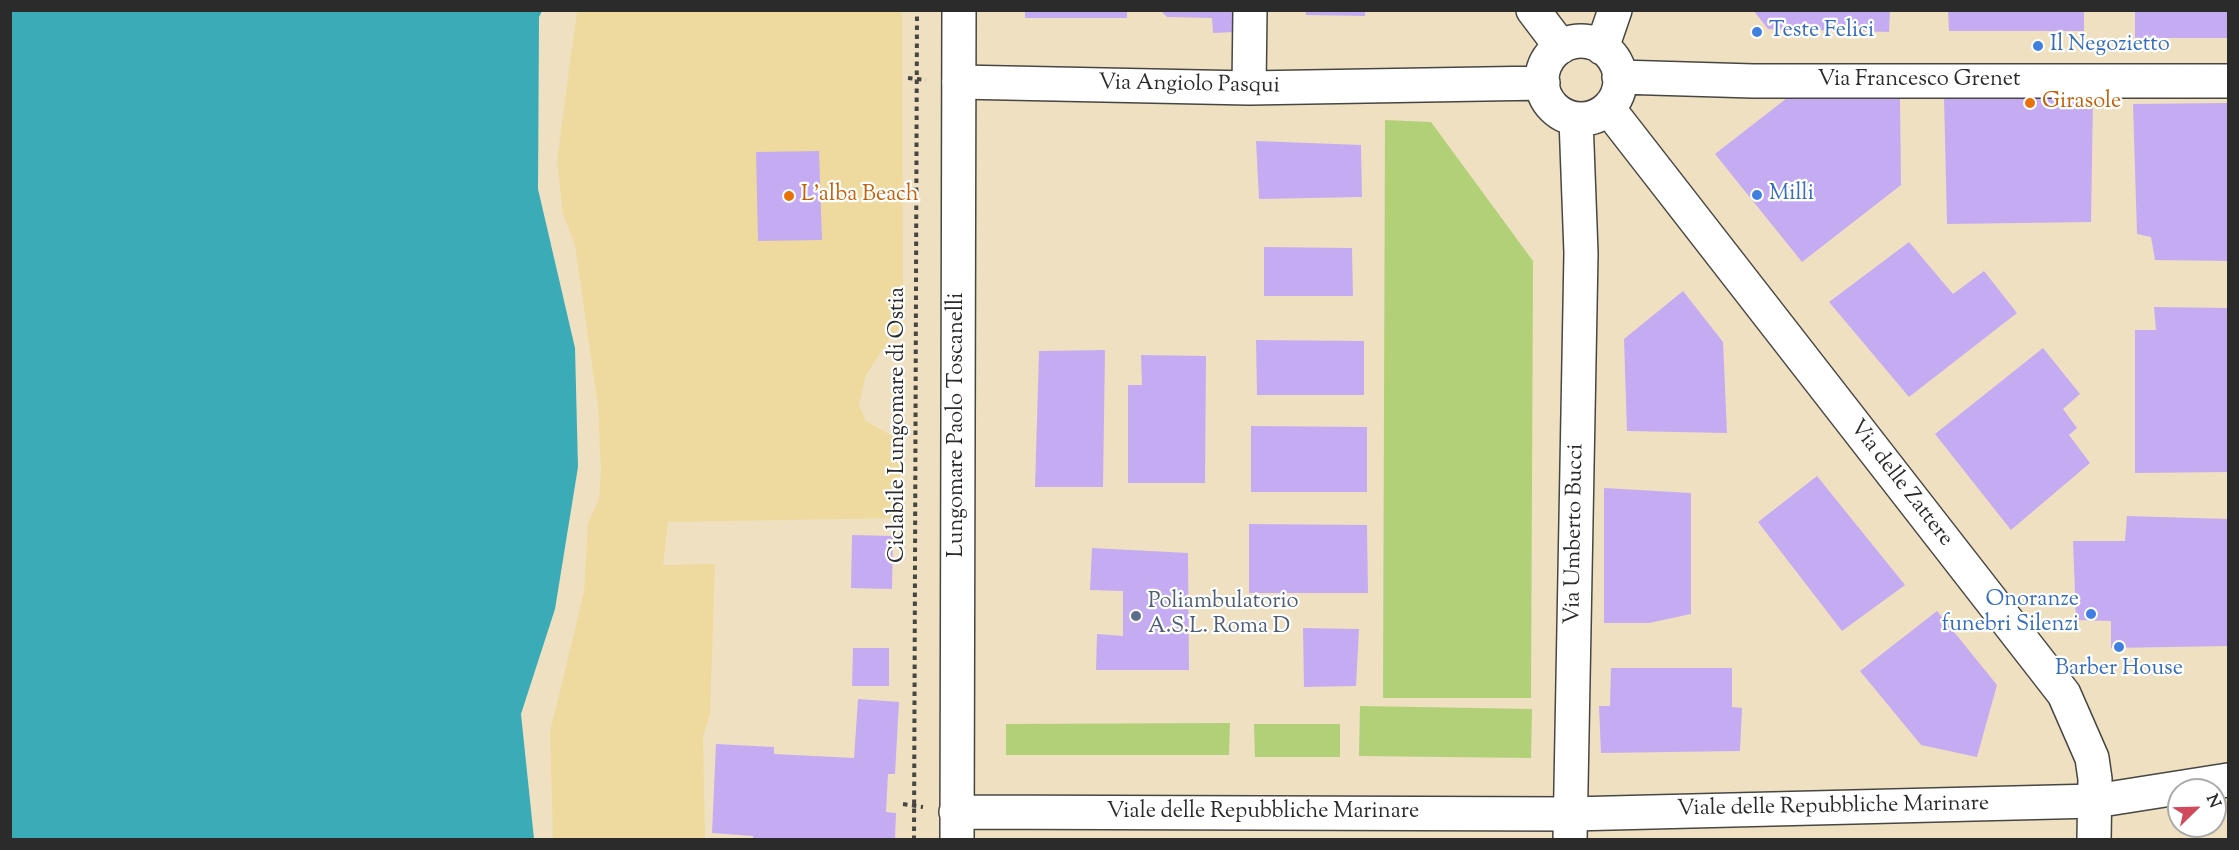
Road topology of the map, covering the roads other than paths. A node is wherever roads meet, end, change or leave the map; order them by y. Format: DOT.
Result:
graph roads {
  1 [pos="959,10"];
  2 [pos="1250,10"];
  3 [pos="1533,10"];
  4 [pos="1615,10"];
  5 [pos="1561,47"];
  6 [pos="1602,48"];
  7 [pos="1619,77"];
  8 [pos="2229,81"];
  9 [pos="959,82"];
  10 [pos="1543,83"];
  11 [pos="1249,88"];
  12 [pos="1608,108"];
  13 [pos="1576,118"];
  14 [pos="2229,780"];
  15 [pos="2095,801"];
  16 [pos="956,826"];
  17 [pos="1570,827"];
  18 [pos="2094,840"];
  1 -- 9 [label="street, Lungomare Paolo Toscanelli"];
  2 -- 11 [label="street"];
  3 -- 5 [label="street"];
  4 -- 6 [label="street"];
  5 -- 6 [label="street"];
  5 -- 10 [label="street"];
  6 -- 7 [label="street"];
  7 -- 8 [label="street, Via Francesco Grenet"];
  7 -- 12 [label="street"];
  9 -- 11 [label="street, Via Angiolo Pasqui"];
  9 -- 16 [label="street, Lungomare Paolo Toscanelli"];
  10 -- 11 [label="street, Via Angiolo Pasqui"];
  10 -- 13 [label="street"];
  12 -- 13 [label="street"];
  12 -- 15 [label="street, Via delle Zattere"];
  13 -- 17 [label="street, Via Umberto Bucci"];
  14 -- 15 [label="street, Viale delle Repubbliche Marinare"];
  15 -- 17 [label="street, Viale delle Repubbliche Marinare"];
  15 -- 18 [label="street"];
  16 -- 17 [label="street, Viale delle Repubbliche Marinare"];
}
